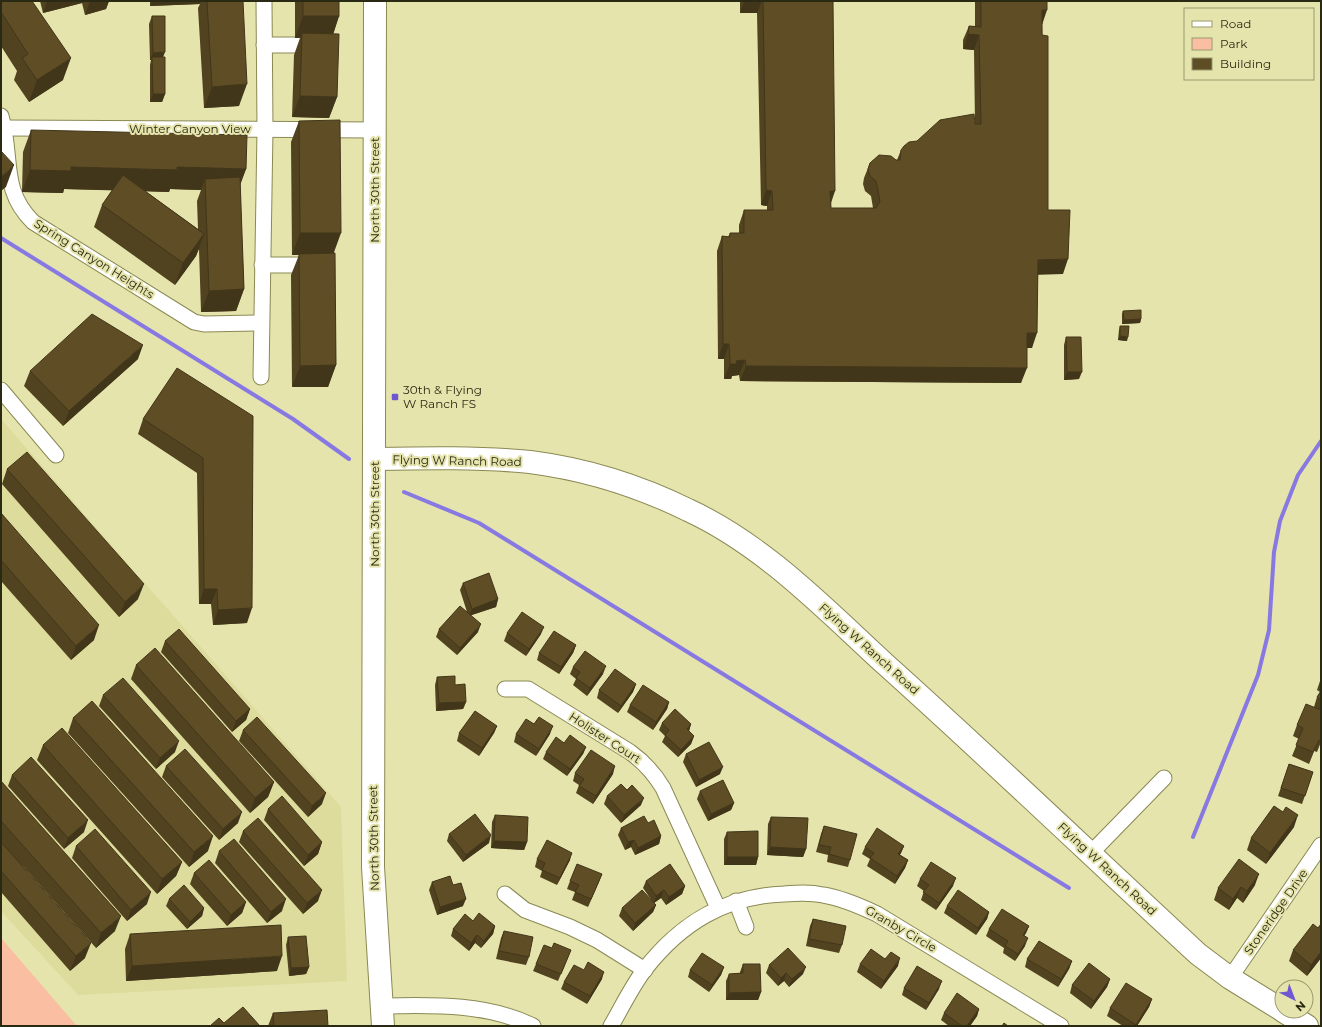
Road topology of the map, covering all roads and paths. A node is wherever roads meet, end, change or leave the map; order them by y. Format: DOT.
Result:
graph roads {
  1 [pos="264,1"];
  2 [pos="375,1"];
  3 [pos="264,45"];
  4 [pos="334,45"];
  5 [pos="3,122"];
  6 [pos="265,130"];
  7 [pos="375,130"];
  8 [pos="262,264"];
  9 [pos="326,265"];
  10 [pos="261,323"];
  11 [pos="261,377"];
  12 [pos="1,390"];
  13 [pos="56,455"];
  14 [pos="375,459"];
  15 [pos="505,689"];
  16 [pos="1164,778"];
  17 [pos="1321,845"];
  18 [pos="1090,854"];
  19 [pos="505,894"];
  20 [pos="736,901"];
  21 [pos="718,908"];
  22 [pos="746,927"];
  23 [pos="645,970"];
  24 [pos="1230,978"];
  25 [pos="1274,1005"];
  26 [pos="382,1016"];
  27 [pos="1296,1019"];
  28 [pos="533,1026"];
  29 [pos="611,1026"];
  30 [pos="1061,1026"];
  31 [pos="1307,1026"];
  1 -- 3 [label="street"];
  2 -- 7 [label="street, North 30th Street"];
  3 -- 4 [label="street"];
  3 -- 6 [label="street"];
  5 -- 6 [label="street, Winter Canyon View"];
  5 -- 10 [label="street, Spring Canyon Heights"];
  6 -- 7 [label="street, Winter Canyon View"];
  6 -- 8 [label="street"];
  7 -- 14 [label="street, North 30th Street"];
  8 -- 9 [label="street"];
  8 -- 10 [label="street"];
  10 -- 11 [label="street"];
  12 -- 13 [label="street"];
  14 -- 18 [label="street, Flying W Ranch Road"];
  14 -- 26 [label="street, North 30th Street"];
  15 -- 21 [label="street, Holister Court"];
  16 -- 18 [label="street"];
  17 -- 24 [label="street, Stoneridge Drive"];
  18 -- 24 [label="street, Flying W Ranch Road"];
  19 -- 23 [label="street"];
  20 -- 21 [label="street, Granby Circle"];
  20 -- 22 [label="street"];
  20 -- 30 [label="street, Granby Circle"];
  21 -- 23 [label="street, Granby Circle"];
  23 -- 29 [label="street, Granby Circle"];
  24 -- 25 [label="street, Flying W Ranch Road"];
  26 -- 28 [label="street"];
  27 -- 31 [label="street, Flying W Ranch Road"];
}
